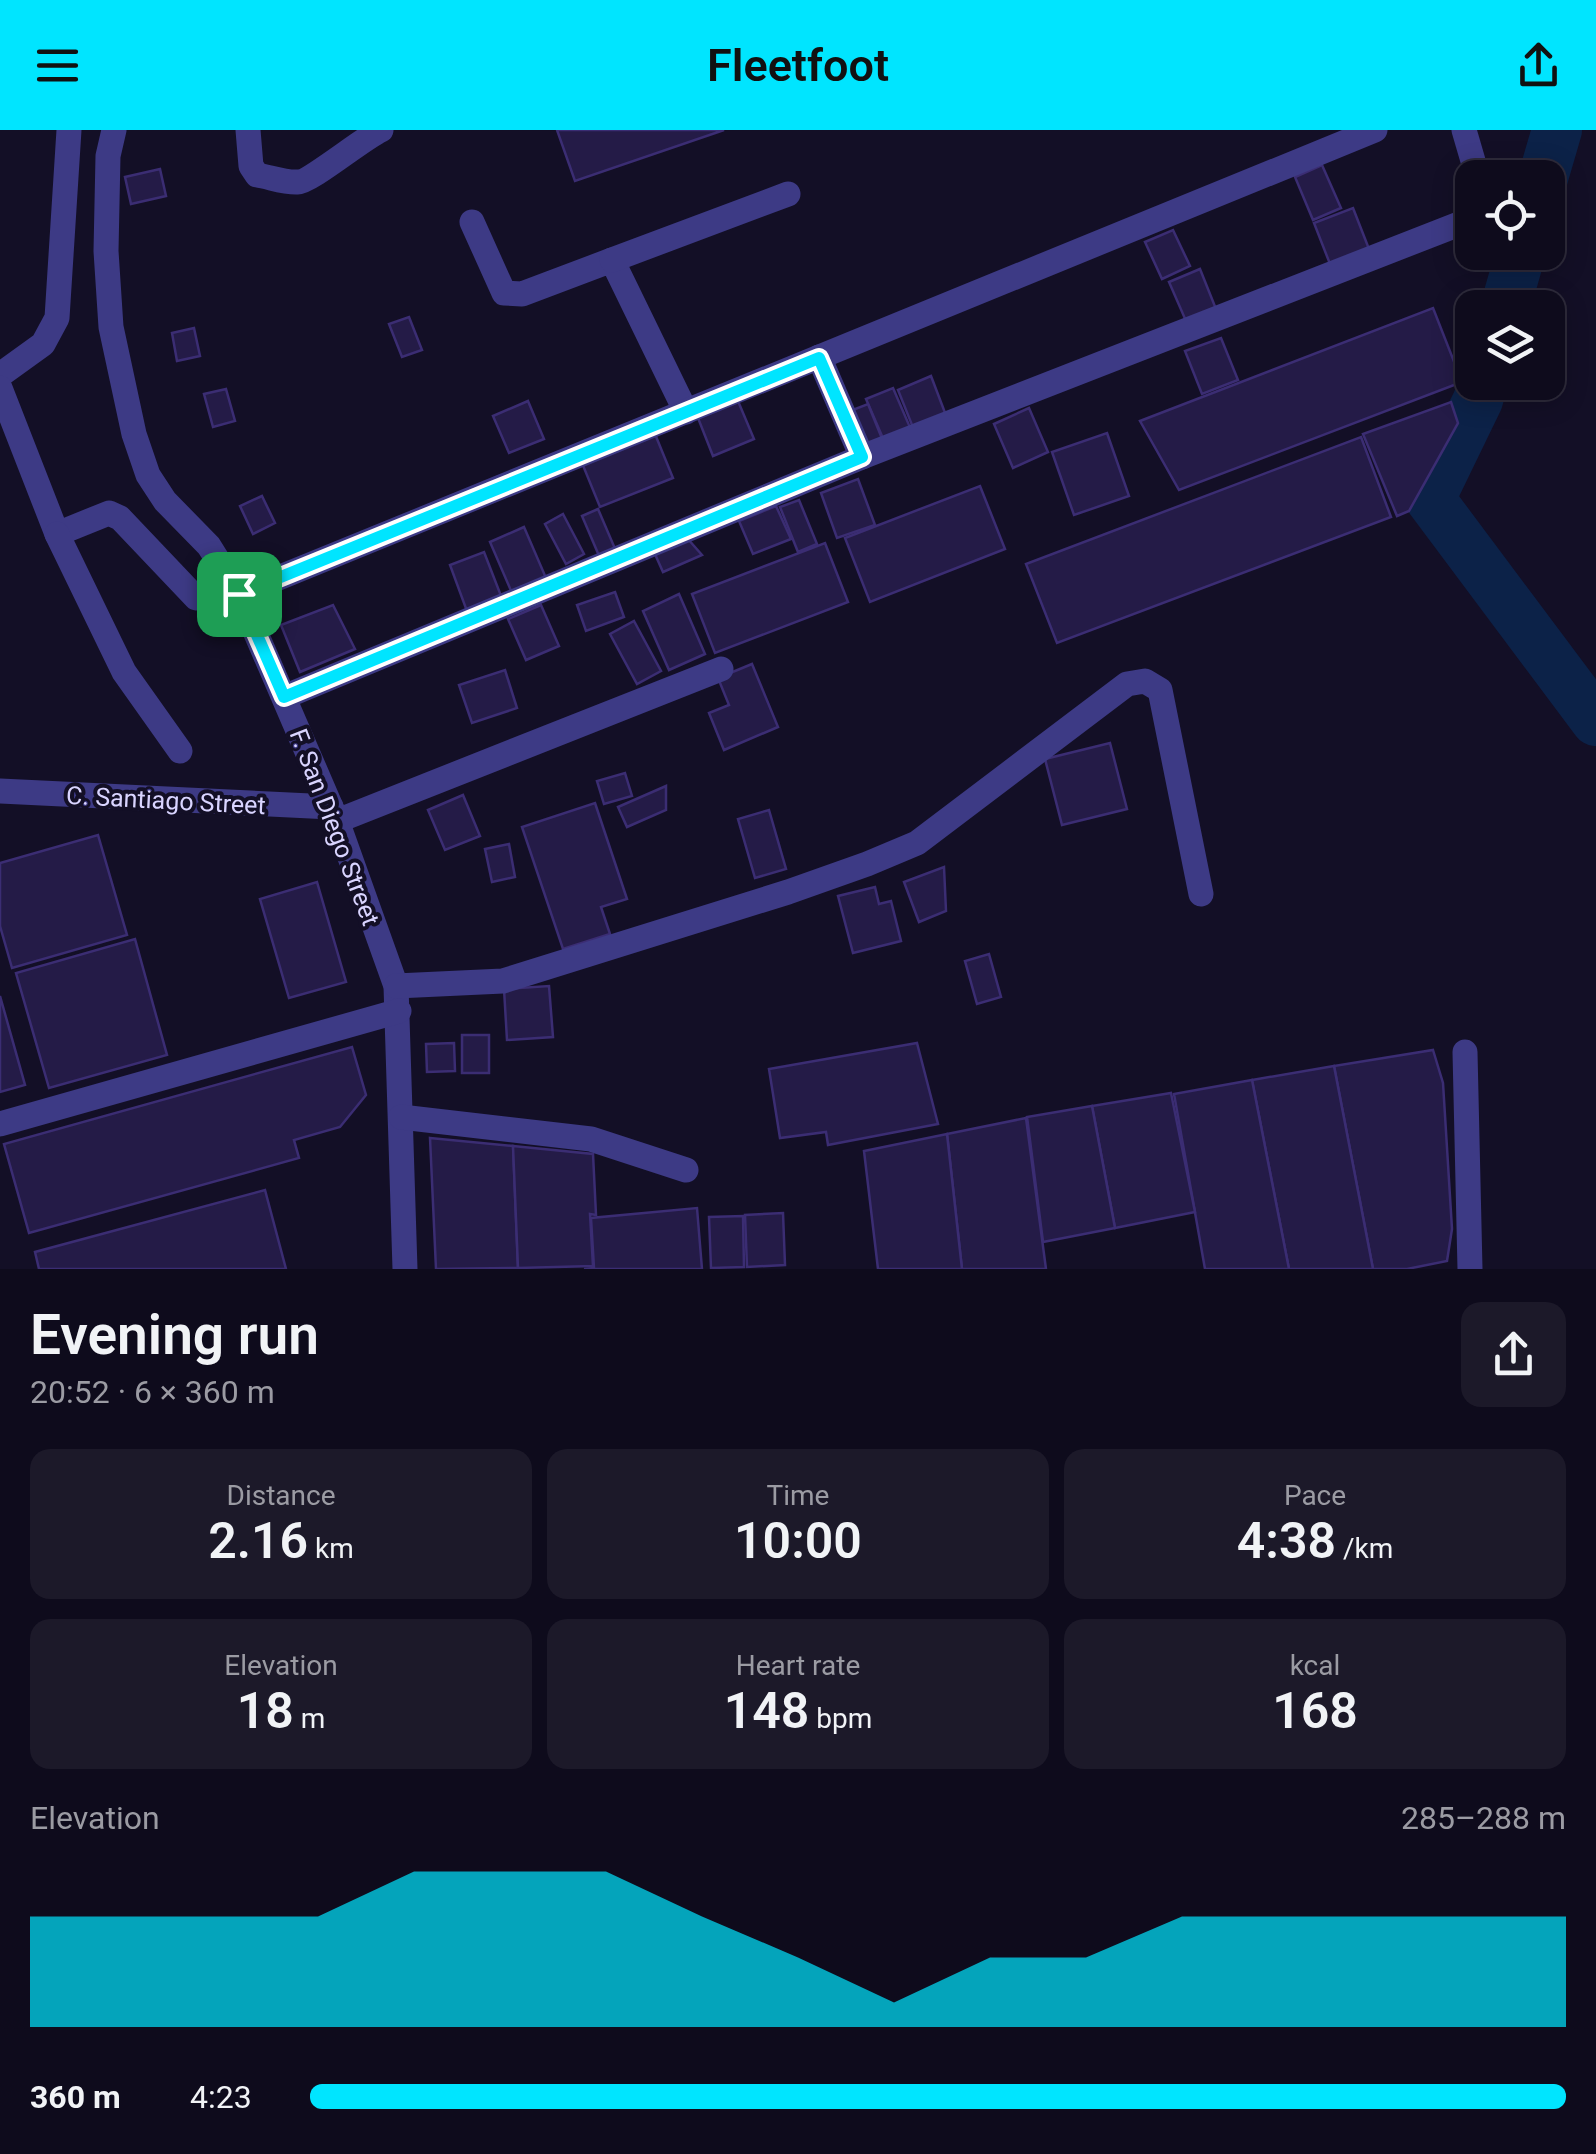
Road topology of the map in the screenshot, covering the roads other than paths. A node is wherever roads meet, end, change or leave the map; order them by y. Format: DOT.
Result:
graph roads {
  1 [pos="69,130"];
  2 [pos="114,130"];
  3 [pos="248,130"];
  4 [pos="381,130"];
  5 [pos="1375,130"];
  6 [pos="1464,130"];
  7 [pos="1473,160"];
  8 [pos="788,194"];
  9 [pos="472,222"];
  10 [pos="1455,226"];
  11 [pos="612,260"];
  12 [pos="819,358"];
  13 [pos="0,375"];
  14 [pos="0,388"];
  15 [pos="686,412"];
  16 [pos="862,457"];
  17 [pos="58,534"];
  18 [pos="239,594"];
  19 [pos="196,598"];
  20 [pos="721,669"];
  21 [pos="284,697"];
  22 [pos="180,751"];
  23 [pos="0,791"];
  24 [pos="334,814"];
  25 [pos="1200,894"];
  26 [pos="397,998"];
  27 [pos="1465,1052"];
  28 [pos="401,1118"];
  29 [pos="0,1124"];
  30 [pos="686,1170"];
  31 [pos="404,1269"];
  32 [pos="1470,1269"];
  1 -- 13 [label="street"];
  2 -- 18 [label="street, F. San Diego Street"];
  3 -- 4 [label="street"];
  5 -- 12 [label="street"];
  6 -- 7 [label="street"];
  8 -- 11 [label="street"];
  9 -- 11 [label="street"];
  10 -- 16 [label="street"];
  11 -- 15 [label="street"];
  12 -- 15 [label="street"];
  12 -- 16 [label="street"];
  14 -- 17 [label="street"];
  15 -- 18 [label="street"];
  16 -- 21 [label="street"];
  17 -- 19 [label="street"];
  17 -- 22 [label="street"];
  18 -- 21 [label="street, F. San Diego Street"];
  20 -- 24 [label="street"];
  21 -- 24 [label="street, F. San Diego Street"];
  23 -- 24 [label="street, C. Santiago Street"];
  24 -- 26 [label="street, F. San Diego Street"];
  25 -- 26 [label="street"];
  26 -- 28 [label="street, F. San Diego Street"];
  26 -- 29 [label="street"];
  27 -- 32 [label="street"];
  28 -- 30 [label="street"];
  28 -- 31 [label="street, F. San Diego Street"];
}
